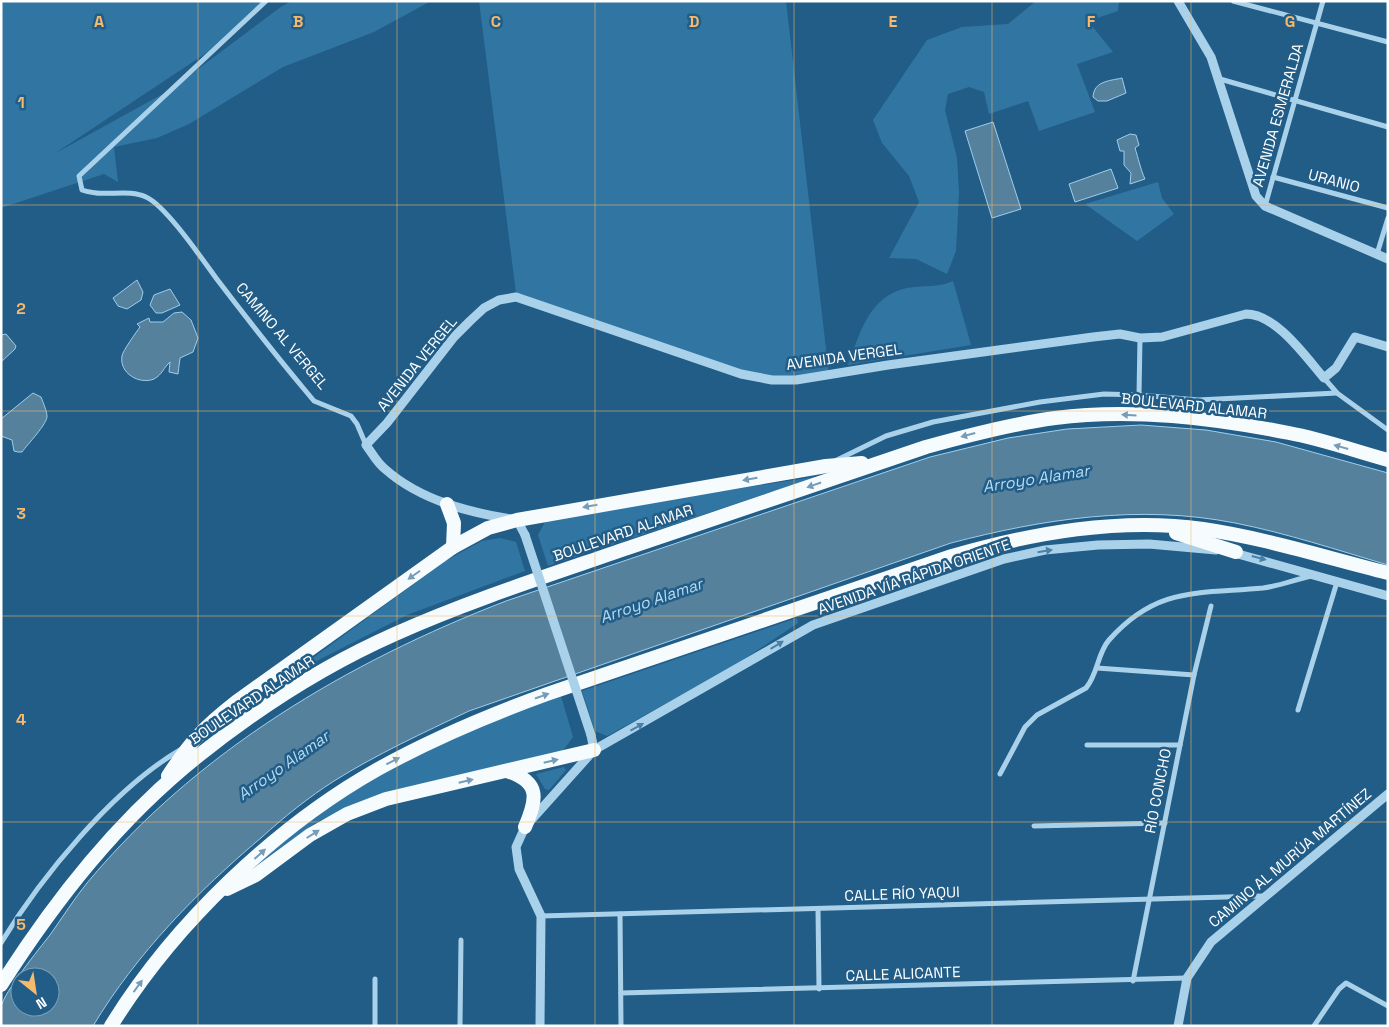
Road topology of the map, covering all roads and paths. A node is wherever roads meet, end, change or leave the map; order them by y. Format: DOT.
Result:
graph roads {
  1 [pos="266,1"];
  2 [pos="1178,1"];
  3 [pos="1233,1"];
  4 [pos="1323,1"];
  5 [pos="1317,24"];
  6 [pos="1388,42"];
  7 [pos="1220,79"];
  8 [pos="1295,101"];
  9 [pos="1388,127"];
  10 [pos="1273,177"];
  11 [pos="1265,206"];
  12 [pos="1388,208"];
  13 [pos="1388,218"];
  14 [pos="1377,254"];
  15 [pos="1388,259"];
  16 [pos="1140,338"];
  17 [pos="1388,348"];
  18 [pos="1324,378"];
  19 [pos="1337,392"];
  20 [pos="1139,395"];
  21 [pos="1388,430"];
  22 [pos="366,445"];
  23 [pos="885,460"];
  24 [pos="1388,460"];
  25 [pos="826,466"];
  26 [pos="447,504"];
  27 [pos="517,520"];
  28 [pos="1143,526"];
  29 [pos="453,547"];
  30 [pos="1236,552"];
  31 [pos="1388,573"];
  32 [pos="1317,575"];
  33 [pos="1337,582"];
  34 [pos="1388,596"];
  35 [pos="1211,606"];
  36 [pos="1097,668"];
  37 [pos="1194,675"];
  38 [pos="1298,710"];
  39 [pos="1180,745"];
  40 [pos="187,746"];
  41 [pos="1087,746"];
  42 [pos="594,750"];
  43 [pos="507,771"];
  44 [pos="1000,774"];
  45 [pos="160,789"];
  46 [pos="1388,794"];
  47 [pos="1165,823"];
  48 [pos="1034,826"];
  49 [pos="525,827"];
  50 [pos="213,896"];
  51 [pos="1263,896"];
  52 [pos="1148,900"];
  53 [pos="818,909"];
  54 [pos="620,914"];
  55 [pos="541,916"];
  56 [pos="461,940"];
  57 [pos="1,944"];
  58 [pos="1186,978"];
  59 [pos="374,979"];
  60 [pos="1133,981"];
  61 [pos="1,985"];
  62 [pos="820,989"];
  63 [pos="621,993"];
  64 [pos="1388,1006"];
  65 [pos="111,1026"];
  66 [pos="375,1026"];
  67 [pos="460,1026"];
  68 [pos="540,1026"];
  69 [pos="621,1026"];
  70 [pos="1178,1026"];
  71 [pos="1314,1026"];
  1 -- 22 [label="street, CAMINO AL VERGEL"];
  2 -- 7 [label="street"];
  3 -- 5 [label="street"];
  4 -- 5 [label="street, AVENIDA ESMERALDA"];
  5 -- 6 [label="street"];
  5 -- 8 [label="street, AVENIDA ESMERALDA"];
  7 -- 8 [label="street"];
  7 -- 11 [label="street"];
  8 -- 9 [label="street"];
  8 -- 10 [label="street, AVENIDA ESMERALDA"];
  10 -- 11 [label="street, AVENIDA ESMERALDA"];
  10 -- 12 [label="street, URANIO"];
  11 -- 14 [label="street"];
  13 -- 14 [label="street"];
  14 -- 15 [label="street"];
  16 -- 18 [label="street, AVENIDA VERGEL"];
  16 -- 20 [label="street"];
  16 -- 22 [label="street, AVENIDA VERGEL"];
  17 -- 18 [label="street"];
  18 -- 19 [label="street, AVENIDA VERGEL"];
  19 -- 20 [label="street"];
  19 -- 21 [label="street, AVENIDA VERGEL"];
  20 -- 25 [label="street"];
  22 -- 26 [label="street, CAMINO AL VERGEL"];
  24 -- 23 [label="highway, BOULEVARD ALAMAR, one-way"];
  23 -- 25 [label="highway"];
  23 -- 45 [label="highway, BOULEVARD ALAMAR, one-way"];
  25 -- 27 [label="highway, one-way"];
  26 -- 27 [label="street, CAMINO AL VERGEL"];
  26 -- 29 [label="highway"];
  27 -- 29 [label="highway"];
  27 -- 42 [label="street, bridge"];
  28 -- 30 [label="highway"];
  28 -- 31 [label="highway"];
  50 -- 28 [label="highway, one-way"];
  29 -- 40 [label="highway, one-way"];
  30 -- 32 [label="street, AVENIDA VÍA RÁPIDA ORIENTE, one-way"];
  42 -- 30 [label="street, AVENIDA VÍA RÁPIDA ORIENTE, one-way"];
  32 -- 33 [label="street, AVENIDA VÍA RÁPIDA ORIENTE"];
  32 -- 36 [label="street"];
  33 -- 34 [label="street, AVENIDA VÍA RÁPIDA ORIENTE"];
  33 -- 38 [label="street"];
  35 -- 37 [label="street, RÍO CONCHO"];
  36 -- 37 [label="street"];
  36 -- 44 [label="street"];
  37 -- 39 [label="street, RÍO CONCHO"];
  39 -- 41 [label="street"];
  39 -- 47 [label="street, RÍO CONCHO"];
  40 -- 45 [label="highway"];
  40 -- 57 [label="street"];
  43 -- 42 [label="highway, one-way"];
  42 -- 49 [label="street"];
  43 -- 49 [label="highway"];
  50 -- 43 [label="highway, one-way"];
  45 -- 61 [label="highway, BOULEVARD ALAMAR"];
  46 -- 51 [label="street, CAMINO AL MURÚA MARTÍNEZ"];
  47 -- 48 [label="street"];
  47 -- 52 [label="street, RÍO CONCHO"];
  49 -- 55 [label="street"];
  65 -- 50 [label="highway, one-way"];
  51 -- 52 [label="street, CALLE RÍO YAQUI"];
  51 -- 58 [label="street, CAMINO AL MURÚA MARTÍNEZ"];
  52 -- 53 [label="street, CALLE RÍO YAQUI"];
  52 -- 60 [label="street, RÍO CONCHO"];
  53 -- 54 [label="street, CALLE RÍO YAQUI"];
  53 -- 62 [label="street"];
  54 -- 55 [label="street, CALLE RÍO YAQUI"];
  54 -- 63 [label="street"];
  55 -- 68 [label="street"];
  56 -- 67 [label="street"];
  58 -- 60 [label="street, CALLE ALICANTE"];
  58 -- 70 [label="street, CAMINO AL MURÚA MARTÍNEZ"];
  59 -- 66 [label="street"];
  60 -- 62 [label="street, CALLE ALICANTE"];
  62 -- 63 [label="street, CALLE ALICANTE"];
  63 -- 69 [label="street"];
  64 -- 71 [label="street"];
}
